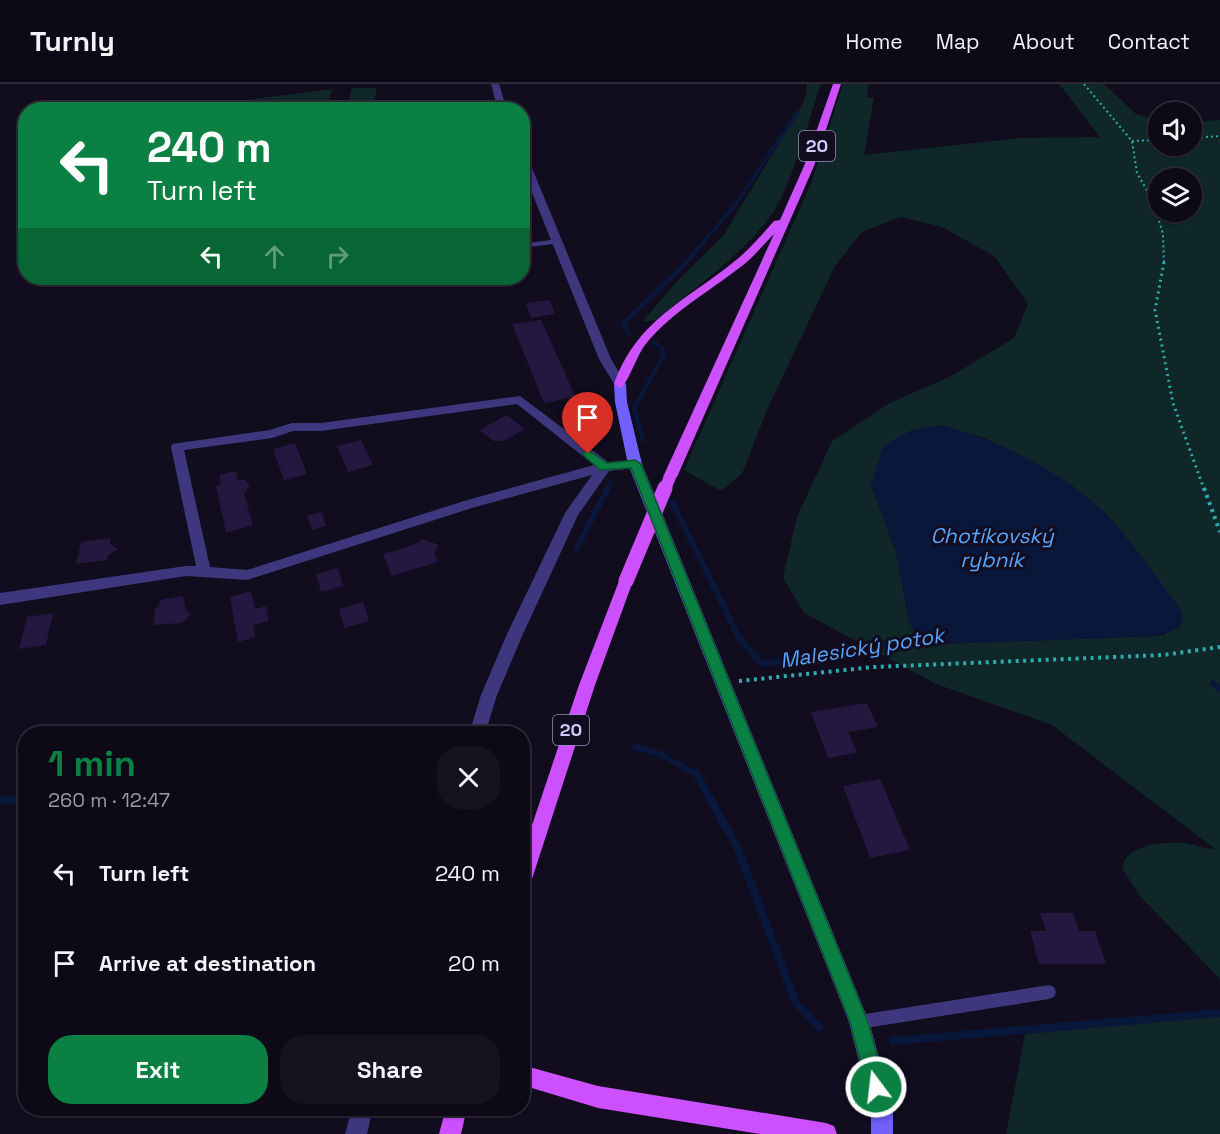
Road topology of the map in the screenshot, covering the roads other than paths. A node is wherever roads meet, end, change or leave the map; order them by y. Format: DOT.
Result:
graph roads {
  1 [pos="495,84"];
  2 [pos="837,84"];
  3 [pos="501,102"];
  4 [pos="530,176"];
  5 [pos="530,188"];
  6 [pos="535,188"];
  7 [pos="792,207"];
  8 [pos="557,242"];
  9 [pos="530,245"];
  10 [pos="620,384"];
  11 [pos="635,464"];
  12 [pos="604,468"];
  13 [pos="204,571"];
  14 [pos="0,599"];
  15 [pos="480,726"];
  16 [pos="530,858"];
  17 [pos="1049,992"];
  18 [pos="859,1022"];
  19 [pos="530,1077"];
  20 [pos="361,1116"];
  21 [pos="455,1116"];
  22 [pos="356,1134"];
  23 [pos="450,1134"];
  24 [pos="826,1134"];
  25 [pos="882,1134"];
  1 -- 3 [label="street"];
  2 -- 7 [label="main road, 20"];
  4 -- 6 [label="street"];
  5 -- 6 [label="lane"];
  6 -- 8 [label="street"];
  7 -- 10 [label="main road"];
  7 -- 16 [label="main road, 20, bridge"];
  8 -- 9 [label="lane"];
  8 -- 10 [label="street"];
  10 -- 11 [label="street"];
  11 -- 12 [label="street"];
  11 -- 18 [label="street"];
  12 -- 13 [label="street"];
  12 -- 13 [label="street"];
  12 -- 15 [label="street"];
  13 -- 14 [label="street"];
  17 -- 18 [label="lane"];
  18 -- 25 [label="street"];
  19 -- 24 [label="main road"];
  20 -- 22 [label="street"];
  21 -- 23 [label="main road"];
}
